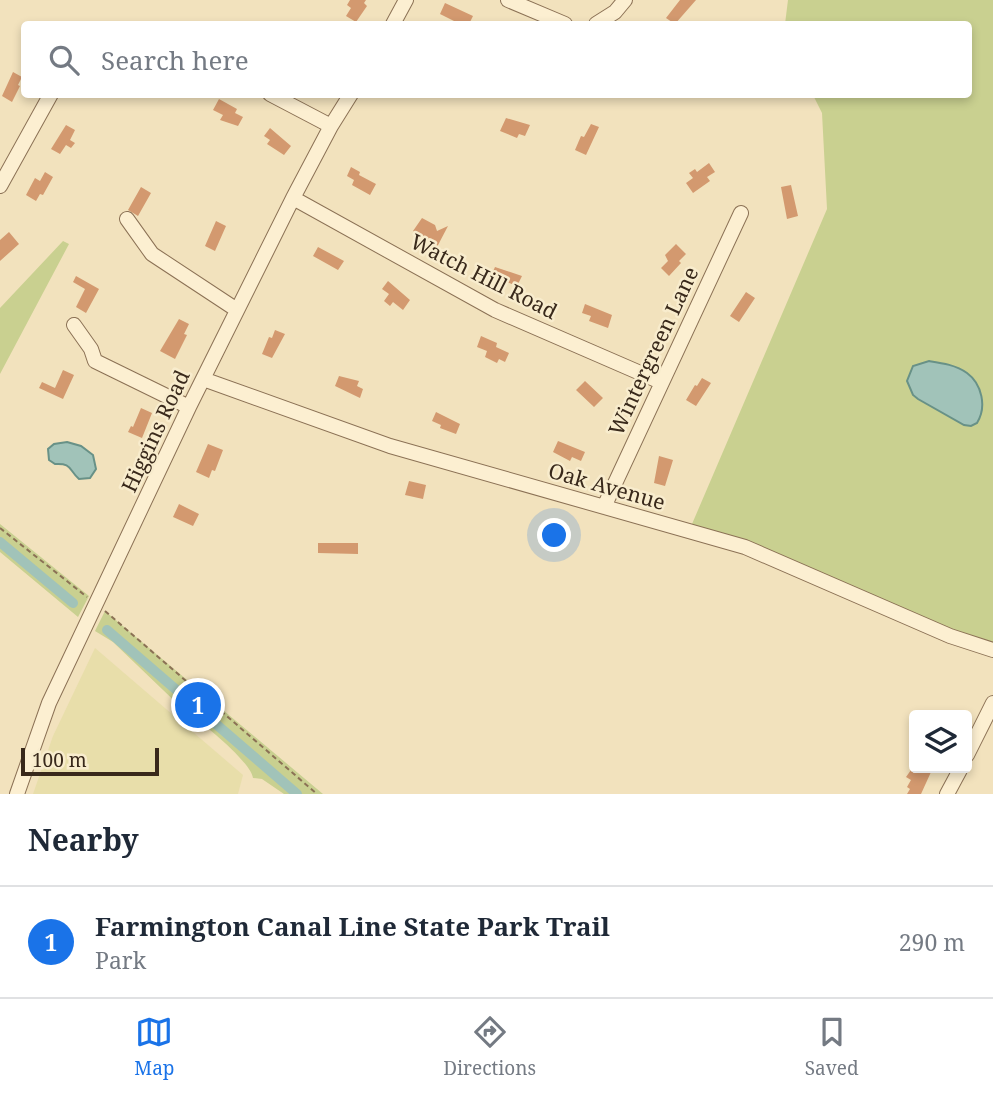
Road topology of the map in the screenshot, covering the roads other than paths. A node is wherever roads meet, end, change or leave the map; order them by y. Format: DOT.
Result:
graph roads {
  1 [pos="406,0"];
  2 [pos="508,0"];
  3 [pos="625,0"];
  4 [pos="395,21"];
  5 [pos="558,21"];
  6 [pos="601,21"];
  7 [pos="49,98"];
  8 [pos="278,98"];
  9 [pos="348,98"];
  10 [pos="331,126"];
  11 [pos="0,186"];
  12 [pos="293,198"];
  13 [pos="741,213"];
  14 [pos="127,219"];
  15 [pos="237,310"];
  16 [pos="74,324"];
  17 [pos="203,379"];
  18 [pos="661,382"];
  19 [pos="190,407"];
  20 [pos="604,507"];
  21 [pos="993,650"];
  22 [pos="993,704"];
  23 [pos="972,745"];
  24 [pos="958,773"];
  25 [pos="16,794"];
  26 [pos="947,794"];
  1 -- 4 [label="street"];
  2 -- 5 [label="street"];
  3 -- 6 [label="street"];
  7 -- 11 [label="street"];
  8 -- 10 [label="street"];
  9 -- 10 [label="street, Higgins Road"];
  10 -- 12 [label="street, Higgins Road"];
  12 -- 15 [label="street, Higgins Road"];
  12 -- 18 [label="street, Watch Hill Road"];
  13 -- 18 [label="street, Wintergreen Lane"];
  14 -- 15 [label="street"];
  15 -- 17 [label="street, Higgins Road"];
  16 -- 19 [label="street"];
  17 -- 19 [label="street, Higgins Road"];
  17 -- 20 [label="street, Oak Avenue"];
  18 -- 20 [label="street, Wintergreen Lane"];
  19 -- 25 [label="street, Higgins Road"];
  20 -- 21 [label="street, Oak Avenue"];
  22 -- 23 [label="street"];
  24 -- 26 [label="street"];
}
